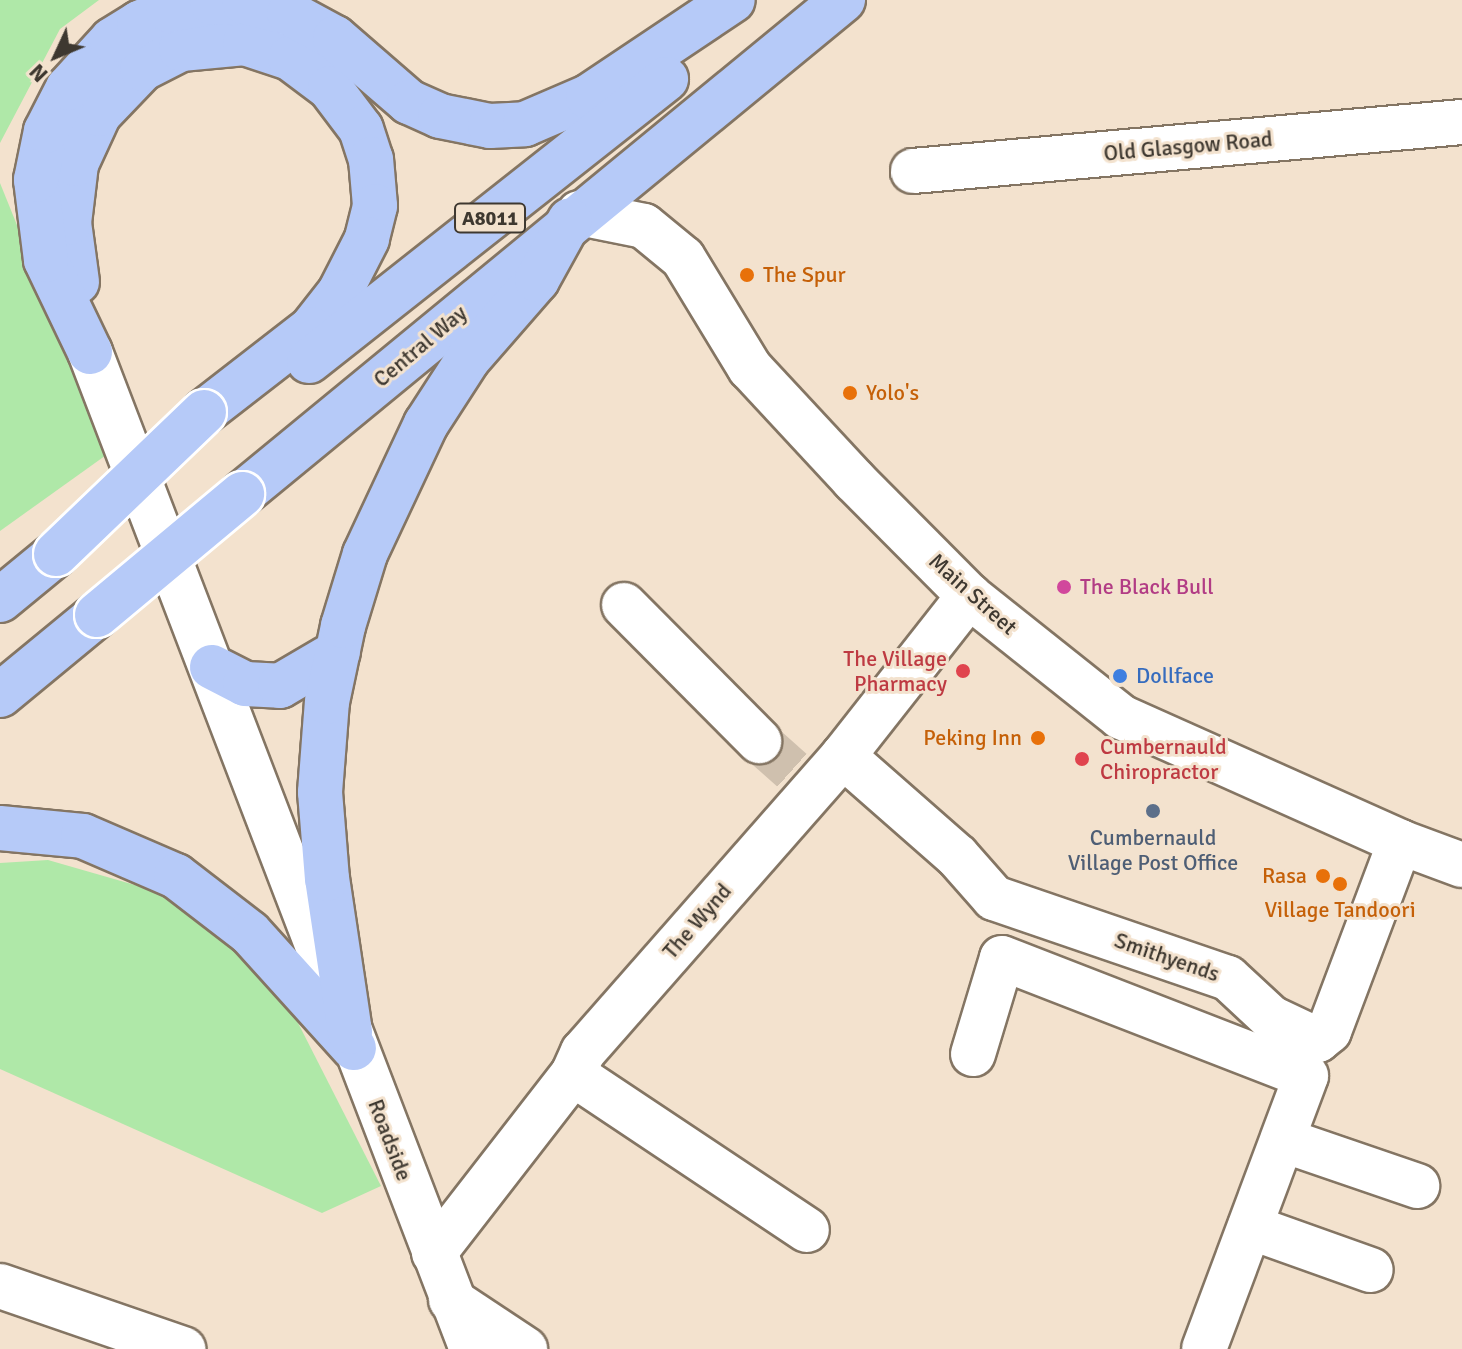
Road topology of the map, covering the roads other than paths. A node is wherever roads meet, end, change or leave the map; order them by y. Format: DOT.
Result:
graph roads {
  1 [pos="733,0"];
  2 [pos="762,0"];
  3 [pos="843,0"];
  4 [pos="1462,122"];
  5 [pos="913,171"];
  6 [pos="574,217"];
  7 [pos="90,352"];
  8 [pos="210,423"];
  9 [pos="969,596"];
  10 [pos="0,600"];
  11 [pos="624,605"];
  12 [pos="338,652"];
  13 [pos="212,667"];
  14 [pos="0,695"];
  15 [pos="759,741"];
  16 [pos="843,756"];
  17 [pos="0,828"];
  18 [pos="1400,842"];
  19 [pos="1462,865"];
  20 [pos="353,1041"];
  21 [pos="973,1054"];
  22 [pos="1312,1058"];
  23 [pos="573,1074"];
  24 [pos="1283,1140"];
  25 [pos="1417,1186"];
  26 [pos="1250,1227"];
  27 [pos="807,1230"];
  28 [pos="434,1253"];
  29 [pos="1371,1270"];
  30 [pos="0,1286"];
  31 [pos="451,1300"];
  32 [pos="463,1346"];
  33 [pos="183,1349"];
  34 [pos="525,1349"];
  35 [pos="1204,1349"];
  1 -- 7 [label="main road"];
  2 -- 8 [label="main road, A8011"];
  3 -- 6 [label="main road, Central Way / A8011"];
  4 -- 5 [label="street, Old Glasgow Road"];
  6 -- 9 [label="street, Main Street"];
  6 -- 12 [label="main road"];
  6 -- 14 [label="main road, Central Way / A8011, bridge"];
  7 -- 8 [label="main road"];
  7 -- 13 [label="street, Roadside"];
  8 -- 10 [label="main road, A8011, bridge"];
  9 -- 16 [label="street, The Wynd"];
  9 -- 18 [label="street, Main Street"];
  11 -- 15 [label="street"];
  12 -- 13 [label="main road"];
  12 -- 20 [label="main road"];
  13 -- 20 [label="street, Roadside"];
  16 -- 22 [label="street, Smithyends"];
  16 -- 23 [label="street, The Wynd"];
  17 -- 20 [label="main road"];
  18 -- 19 [label="street, Main Street"];
  18 -- 22 [label="street"];
  20 -- 28 [label="street, Roadside"];
  21 -- 22 [label="street"];
  22 -- 24 [label="street"];
  23 -- 27 [label="street"];
  23 -- 28 [label="street, The Wynd"];
  24 -- 25 [label="street"];
  24 -- 26 [label="street"];
  26 -- 29 [label="street"];
  26 -- 35 [label="street"];
  28 -- 31 [label="street, Roadside"];
  30 -- 33 [label="street"];
  31 -- 32 [label="street, Roadside"];
  31 -- 34 [label="street"];
}
